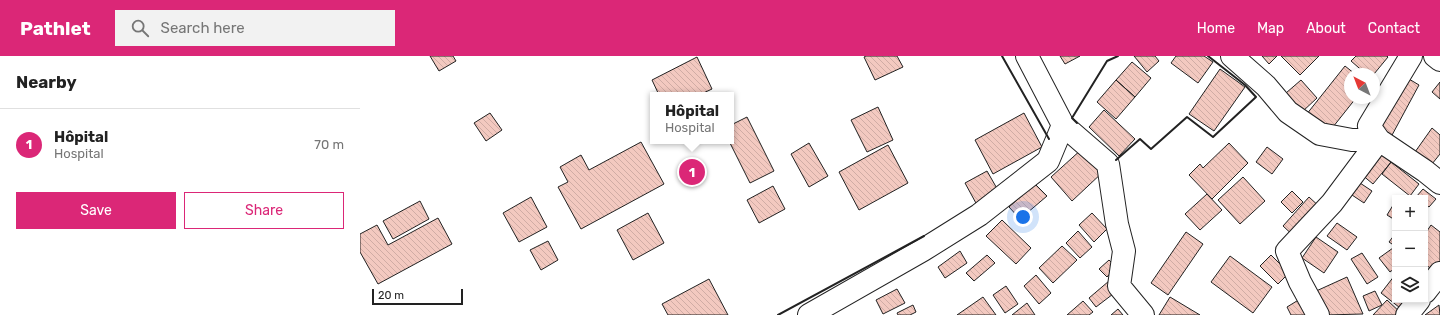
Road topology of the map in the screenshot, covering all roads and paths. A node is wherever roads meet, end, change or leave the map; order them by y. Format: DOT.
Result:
graph roads {
  1 [pos="1027,56"];
  2 [pos="1232,56"];
  3 [pos="1411,56"];
  4 [pos="1435,56"];
  5 [pos="1440,60"];
  6 [pos="1063,125"];
  7 [pos="1379,140"];
  8 [pos="1440,183"];
  9 [pos="1440,273"];
  10 [pos="1428,288"];
  11 [pos="1417,303"];
  12 [pos="809,315"];
  13 [pos="1143,315"];
  14 [pos="1318,315"];
  15 [pos="1407,315"];
  1 -- 6 [label="street"];
  2 -- 7 [label="street"];
  3 -- 7 [label="street"];
  4 -- 5 [label="street"];
  6 -- 12 [label="street"];
  6 -- 13 [label="street"];
  7 -- 8 [label="street"];
  7 -- 14 [label="street"];
  9 -- 10 [label="street"];
  11 -- 15 [label="street"];
}
